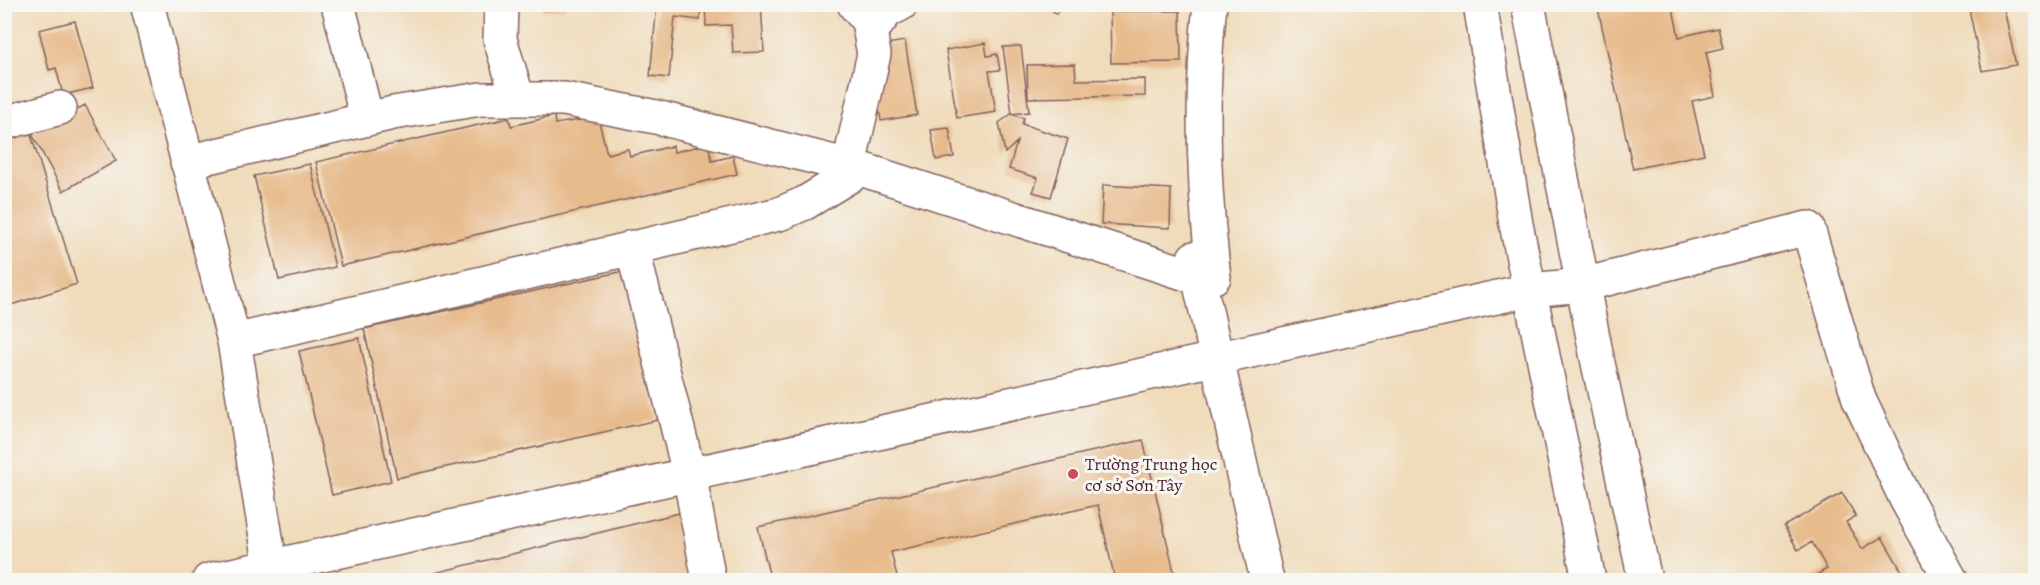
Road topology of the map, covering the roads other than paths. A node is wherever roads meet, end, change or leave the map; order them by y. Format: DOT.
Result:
graph roads {
  1 [pos="147,4"];
  2 [pos="338,4"];
  3 [pos="501,4"];
  4 [pos="854,4"];
  5 [pos="901,4"];
  6 [pos="1188,4"];
  7 [pos="1210,4"];
  8 [pos="1480,4"];
  9 [pos="1528,4"];
  10 [pos="870,33"];
  11 [pos="518,99"];
  12 [pos="60,108"];
  13 [pos="367,119"];
  14 [pos="4,123"];
  15 [pos="188,162"];
  16 [pos="855,167"];
  17 [pos="632,247"];
  18 [pos="1198,278"];
  19 [pos="1583,285"];
  20 [pos="1529,290"];
  21 [pos="234,341"];
  22 [pos="1216,358"];
  23 [pos="689,473"];
  24 [pos="271,573"];
  25 [pos="209,580"];
  26 [pos="709,580"];
  27 [pos="1267,580"];
  28 [pos="1589,580"];
  29 [pos="1646,580"];
  30 [pos="1951,580"];
  1 -- 15 [label="street"];
  2 -- 13 [label="street"];
  3 -- 11 [label="street"];
  4 -- 10 [label="street"];
  5 -- 10 [label="street"];
  6 -- 18 [label="street"];
  7 -- 18 [label="street"];
  8 -- 20 [label="street"];
  9 -- 19 [label="street"];
  10 -- 16 [label="street"];
  11 -- 13 [label="street"];
  11 -- 16 [label="street"];
  12 -- 14 [label="street"];
  13 -- 15 [label="street"];
  15 -- 21 [label="street"];
  16 -- 17 [label="street"];
  16 -- 18 [label="street"];
  17 -- 21 [label="street"];
  17 -- 23 [label="street"];
  18 -- 22 [label="street"];
  19 -- 20 [label="street"];
  19 -- 29 [label="street"];
  19 -- 30 [label="street"];
  20 -- 22 [label="street"];
  20 -- 28 [label="street"];
  21 -- 24 [label="street"];
  22 -- 23 [label="street"];
  22 -- 27 [label="street"];
  23 -- 24 [label="street"];
  23 -- 26 [label="street"];
  24 -- 25 [label="street"];
}
